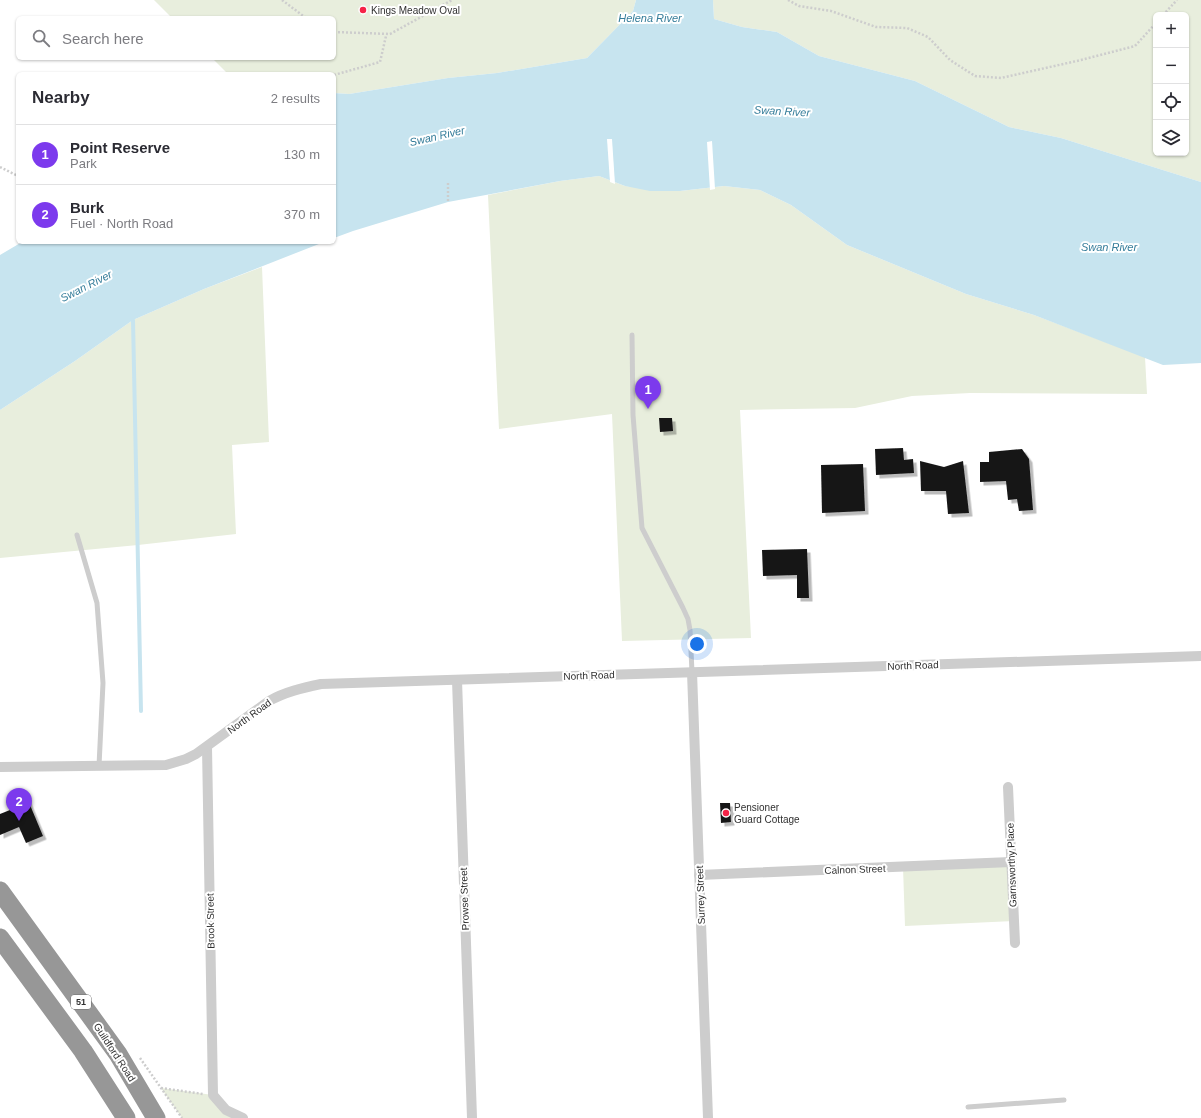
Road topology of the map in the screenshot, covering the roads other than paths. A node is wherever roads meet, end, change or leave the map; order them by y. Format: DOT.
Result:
graph roads {
  1 [pos="632,335"];
  2 [pos="77,535"];
  3 [pos="1201,656"];
  4 [pos="692,672"];
  5 [pos="457,680"];
  6 [pos="207,747"];
  7 [pos="99,766"];
  8 [pos="0,767"];
  9 [pos="1008,787"];
  10 [pos="1011,862"];
  11 [pos="699,875"];
  12 [pos="0,891"];
  13 [pos="0,938"];
  14 [pos="1015,943"];
  15 [pos="1064,1100"];
  16 [pos="968,1107"];
  17 [pos="126,1118"];
  18 [pos="156,1118"];
  19 [pos="243,1118"];
  20 [pos="472,1118"];
  21 [pos="708,1118"];
  1 -- 4 [label="lane"];
  2 -- 7 [label="lane"];
  3 -- 4 [label="street, North Road"];
  4 -- 5 [label="street, North Road"];
  4 -- 11 [label="street, Surrey Street"];
  5 -- 6 [label="street, North Road"];
  5 -- 20 [label="street, Prowse Street"];
  6 -- 7 [label="street, North Road"];
  6 -- 19 [label="street, Brook Street"];
  7 -- 8 [label="street, North Road"];
  9 -- 10 [label="street, Garnsworthy Place"];
  10 -- 11 [label="street, Calnon Street"];
  10 -- 14 [label="street, Garnsworthy Place"];
  11 -- 21 [label="street, Surrey Street"];
  12 -- 18 [label="highway, Guildford Road / 51"];
  13 -- 17 [label="highway"];
  15 -- 16 [label="lane"];
}
